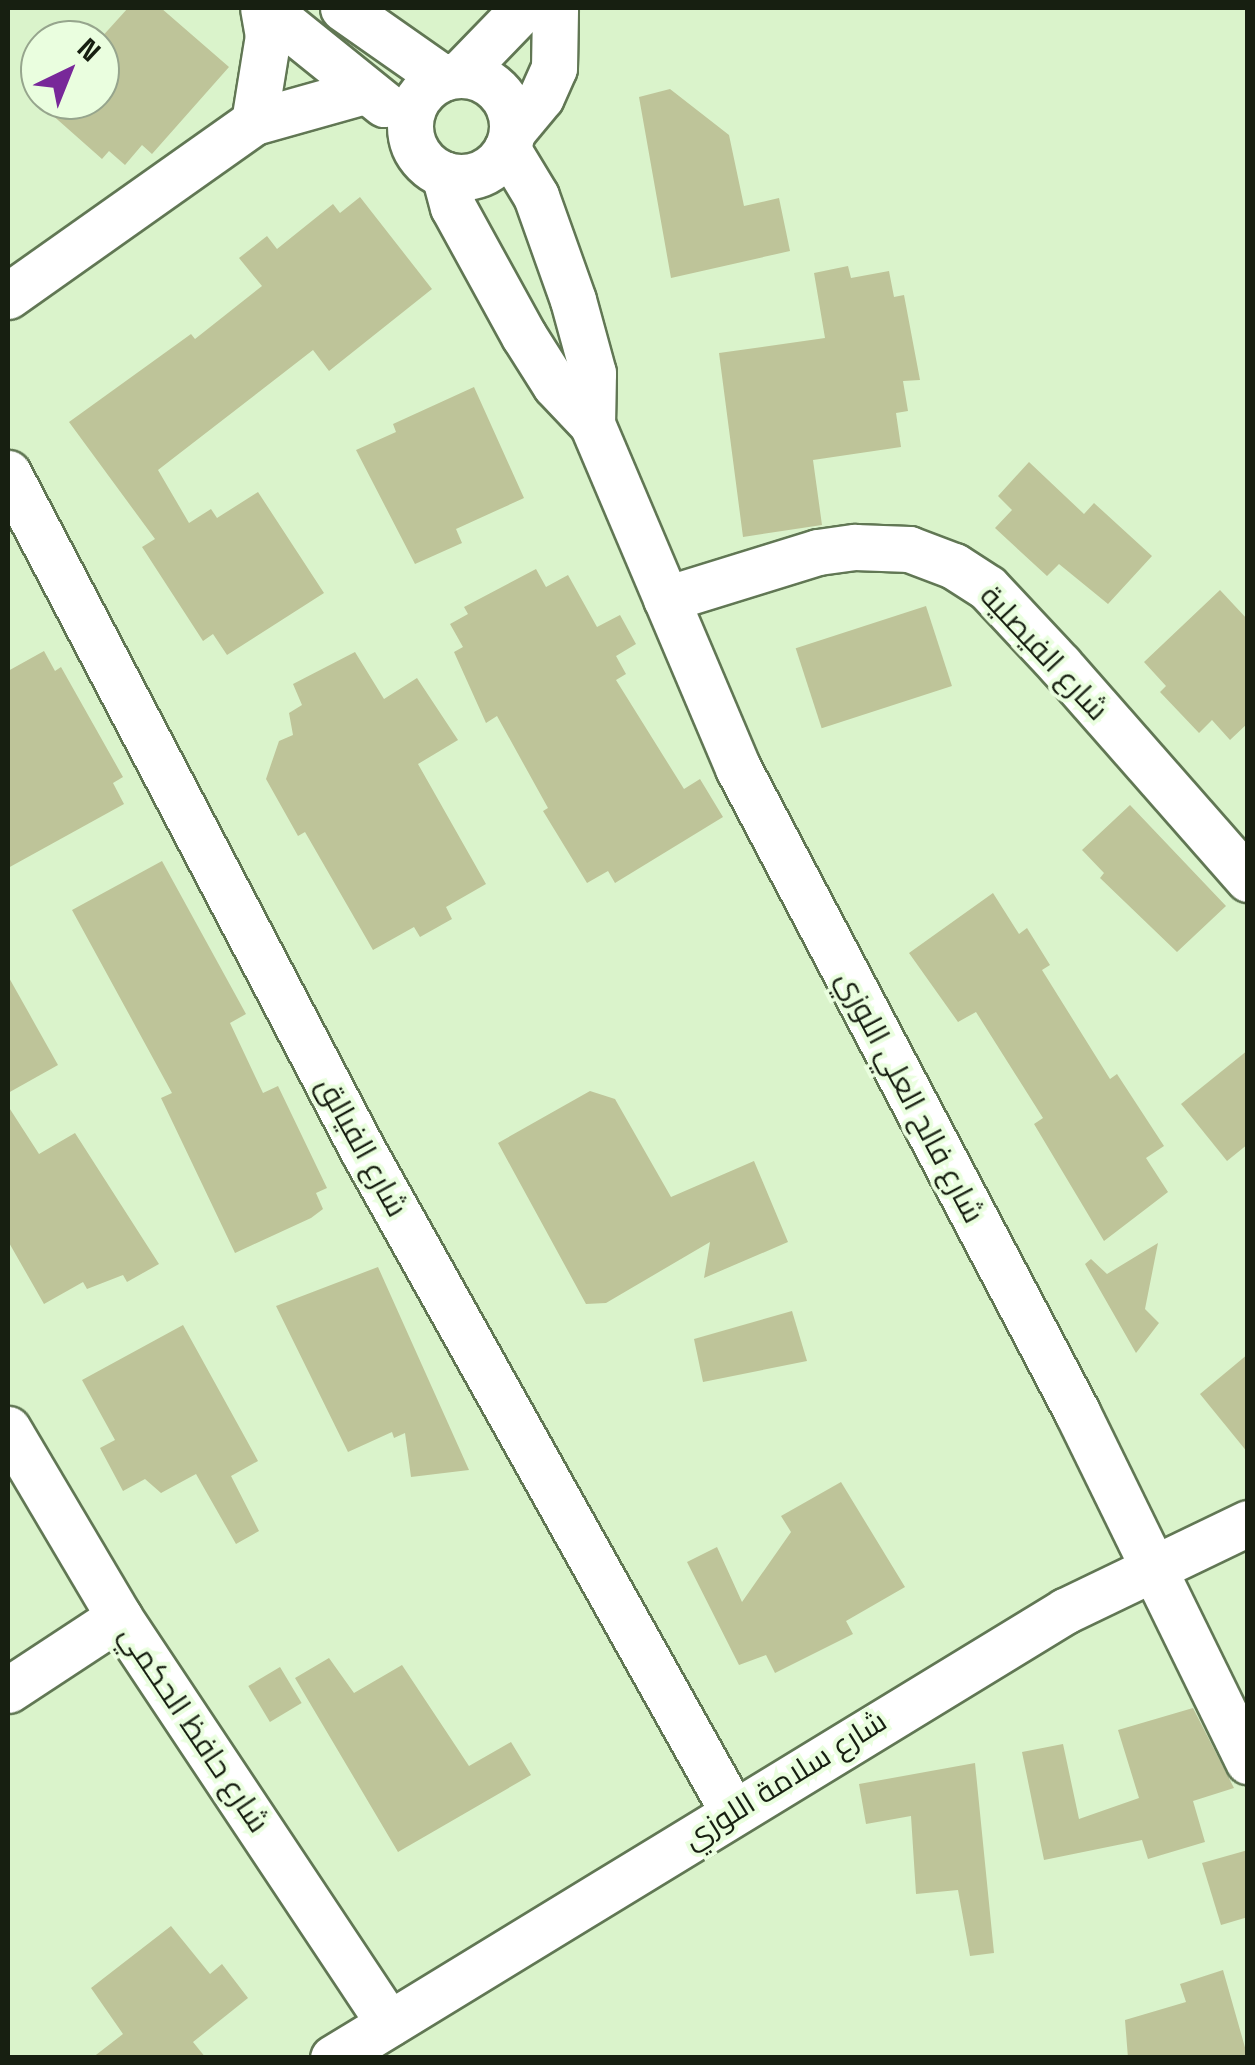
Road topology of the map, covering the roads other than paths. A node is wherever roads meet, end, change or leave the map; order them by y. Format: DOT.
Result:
graph roads {
  1 [pos="264,8"];
  2 [pos="344,8"];
  3 [pos="524,8"];
  4 [pos="555,8"];
  5 [pos="451,77"];
  6 [pos="364,91"];
  7 [pos="254,122"];
  8 [pos="411,122"];
  9 [pos="510,140"];
  10 [pos="444,174"];
  11 [pos="8,296"];
  12 [pos="592,424"];
  13 [pos="8,473"];
  14 [pos="666,599"];
  15 [pos="1248,879"];
  16 [pos="8,1429"];
  17 [pos="1248,1523"];
  18 [pos="1154,1563"];
  19 [pos="119,1616"];
  20 [pos="8,1690"];
  21 [pos="1248,1761"];
  22 [pos="733,1812"];
  23 [pos="389,2022"];
  24 [pos="333,2058"];
  1 -- 6 [label="street"];
  1 -- 7 [label="street"];
  2 -- 5 [label="street"];
  3 -- 5 [label="street"];
  4 -- 9 [label="street"];
  5 -- 8 [label="street"];
  5 -- 9 [label="street"];
  6 -- 7 [label="street"];
  6 -- 8 [label="street"];
  7 -- 11 [label="street"];
  8 -- 10 [label="street"];
  9 -- 10 [label="street"];
  9 -- 12 [label="street, شارع فالح العلي اللوزي"];
  10 -- 12 [label="street, شارع فالح العلي اللوزي"];
  12 -- 14 [label="street, شارع فالح العلي اللوزي"];
  13 -- 22 [label="street, شارع الفيالق"];
  14 -- 15 [label="street, شارع الفيصلية"];
  14 -- 18 [label="street, شارع فالح العلي اللوزي"];
  16 -- 19 [label="street, شارع حافظ الحكمي"];
  17 -- 18 [label="street, شارع سلامة اللوزي"];
  18 -- 21 [label="street, شارع فالح العلي اللوزي"];
  18 -- 22 [label="street, شارع سلامة اللوزي"];
  19 -- 20 [label="street"];
  19 -- 23 [label="street, شارع حافظ الحكمي"];
  22 -- 23 [label="street, شارع سلامة اللوزي"];
  23 -- 24 [label="street, شارع سلامة اللوزي"];
}
